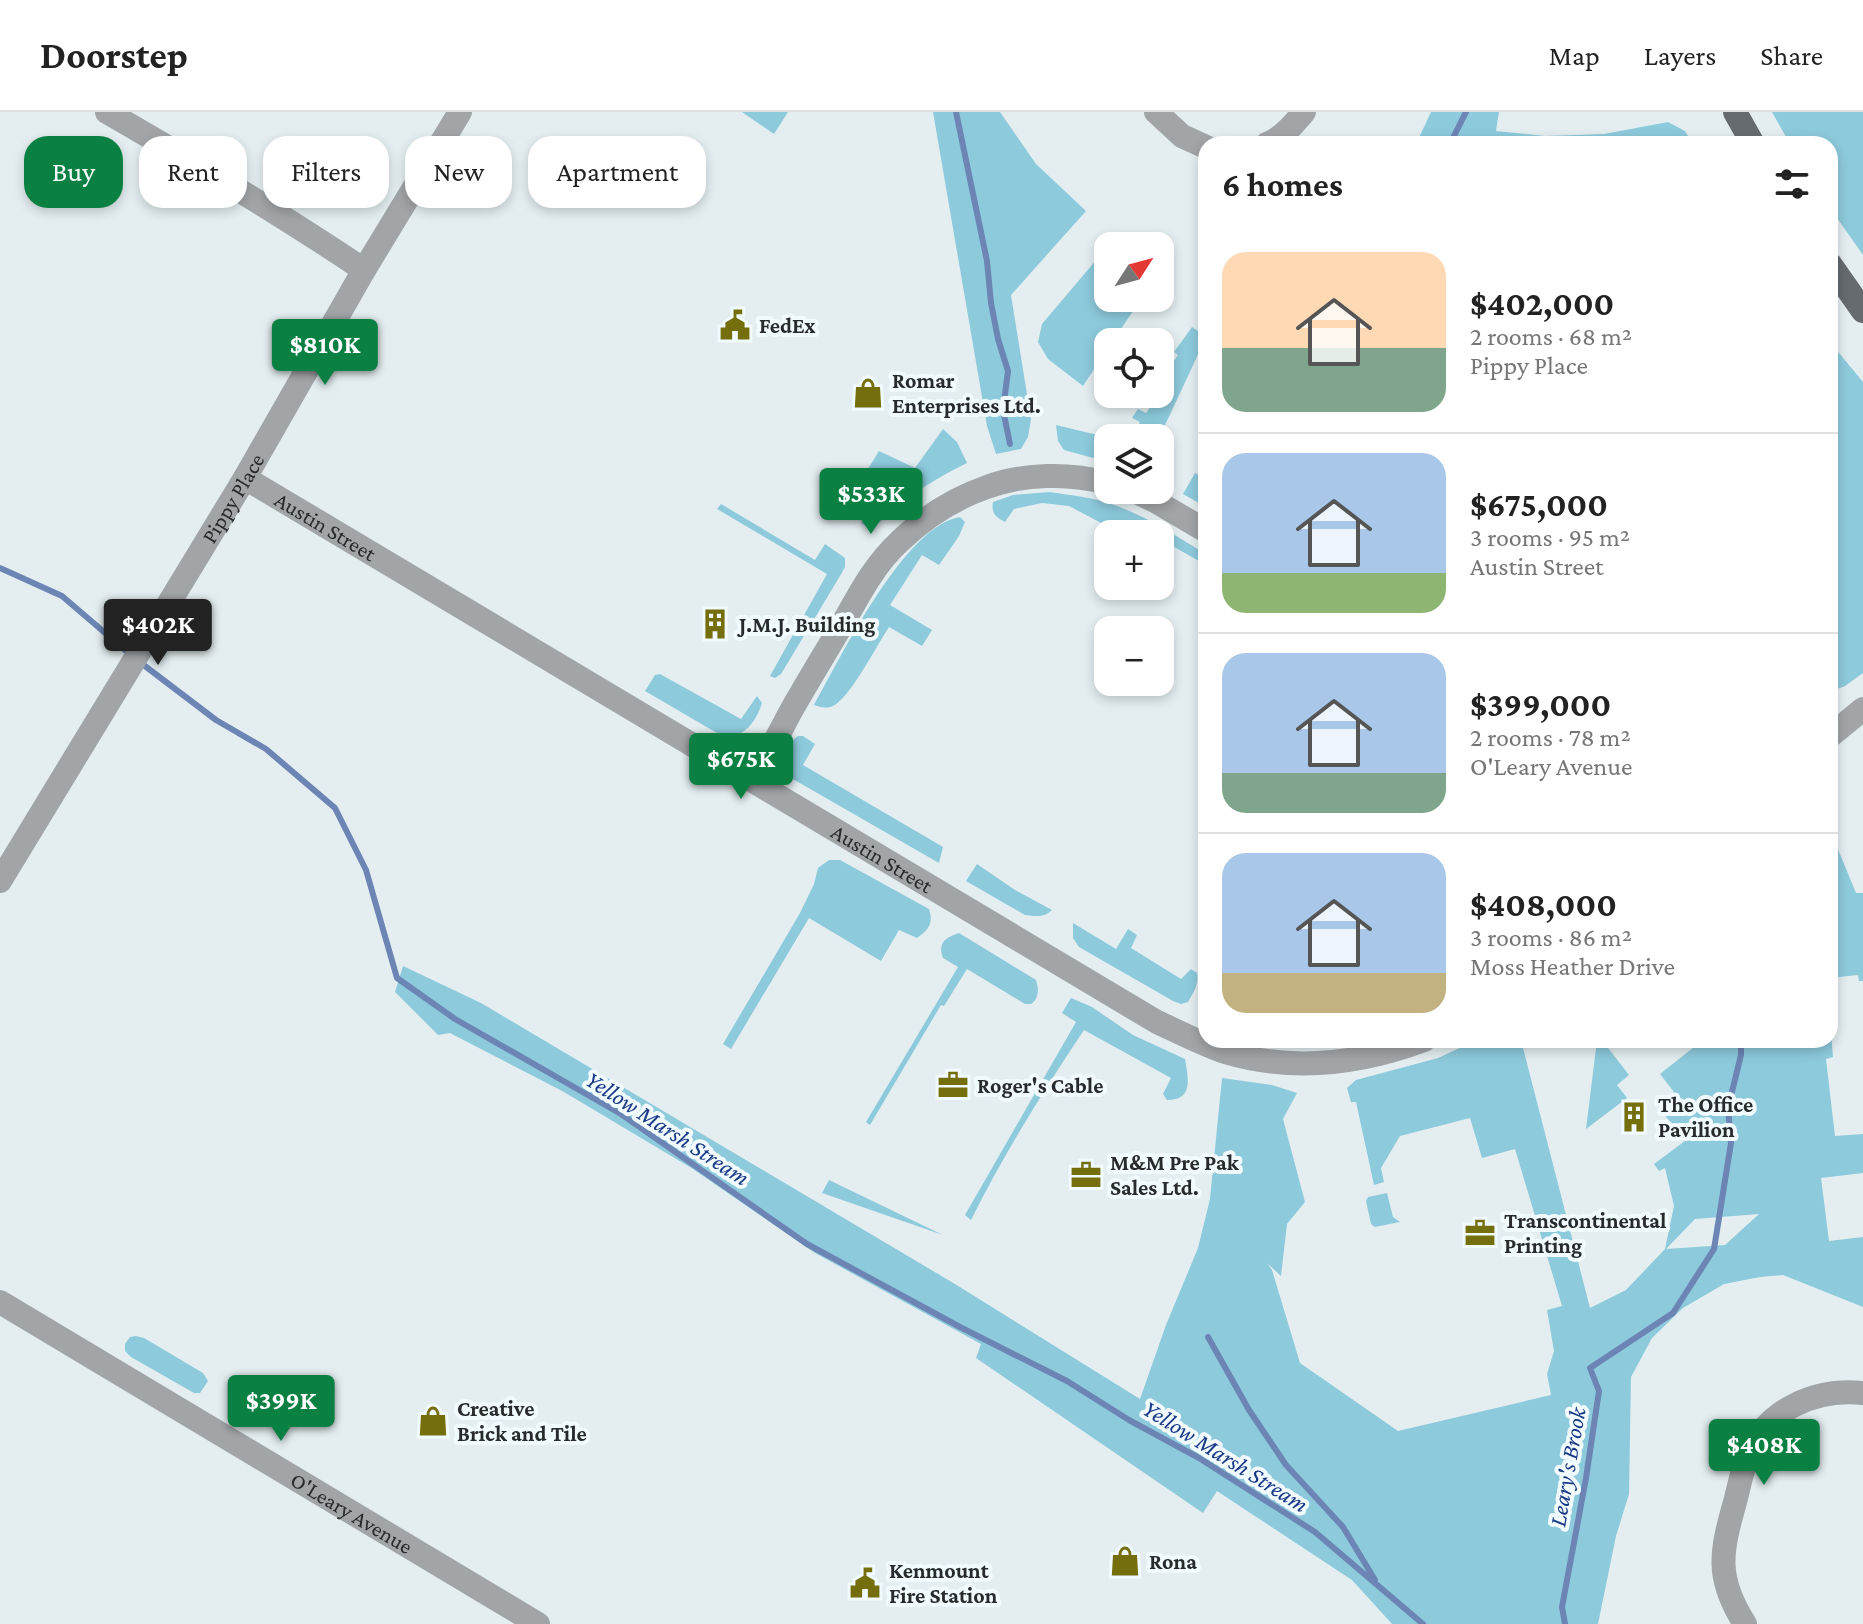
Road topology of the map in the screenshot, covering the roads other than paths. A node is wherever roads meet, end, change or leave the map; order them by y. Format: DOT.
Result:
graph roads {
  1 [pos="107,112"];
  2 [pos="460,112"];
  3 [pos="1156,112"];
  4 [pos="1304,112"];
  5 [pos="1735,112"];
  6 [pos="1280,136"];
  7 [pos="1748,136"];
  8 [pos="1198,143"];
  9 [pos="364,270"];
  10 [pos="1838,275"];
  11 [pos="1863,311"];
  12 [pos="245,478"];
  13 [pos="1094,479"];
  14 [pos="1160,504"];
  15 [pos="1198,526"];
  16 [pos="1863,709"];
  17 [pos="1838,729"];
  18 [pos="751,779"];
  19 [pos="0,881"];
  20 [pos="1198,1040"];
  21 [pos="1217,1048"];
  22 [pos="1403,1048"];
  23 [pos="0,1302"];
  24 [pos="1863,1393"];
  25 [pos="538,1624"];
  26 [pos="1745,1624"];
  1 -- 9 [label="street"];
  2 -- 9 [label="street, Pippy Place"];
  3 -- 8 [label="street"];
  4 -- 6 [label="street"];
  5 -- 7 [label="main road"];
  9 -- 12 [label="street, Pippy Place"];
  10 -- 11 [label="main road"];
  12 -- 18 [label="street, Austin Street"];
  12 -- 19 [label="street, Pippy Place"];
  13 -- 18 [label="street"];
  14 -- 15 [label="street"];
  16 -- 17 [label="street"];
  18 -- 20 [label="street, Austin Street"];
  21 -- 22 [label="street, Austin Street"];
  23 -- 25 [label="street, O'Leary Avenue"];
  24 -- 26 [label="street"];
}
